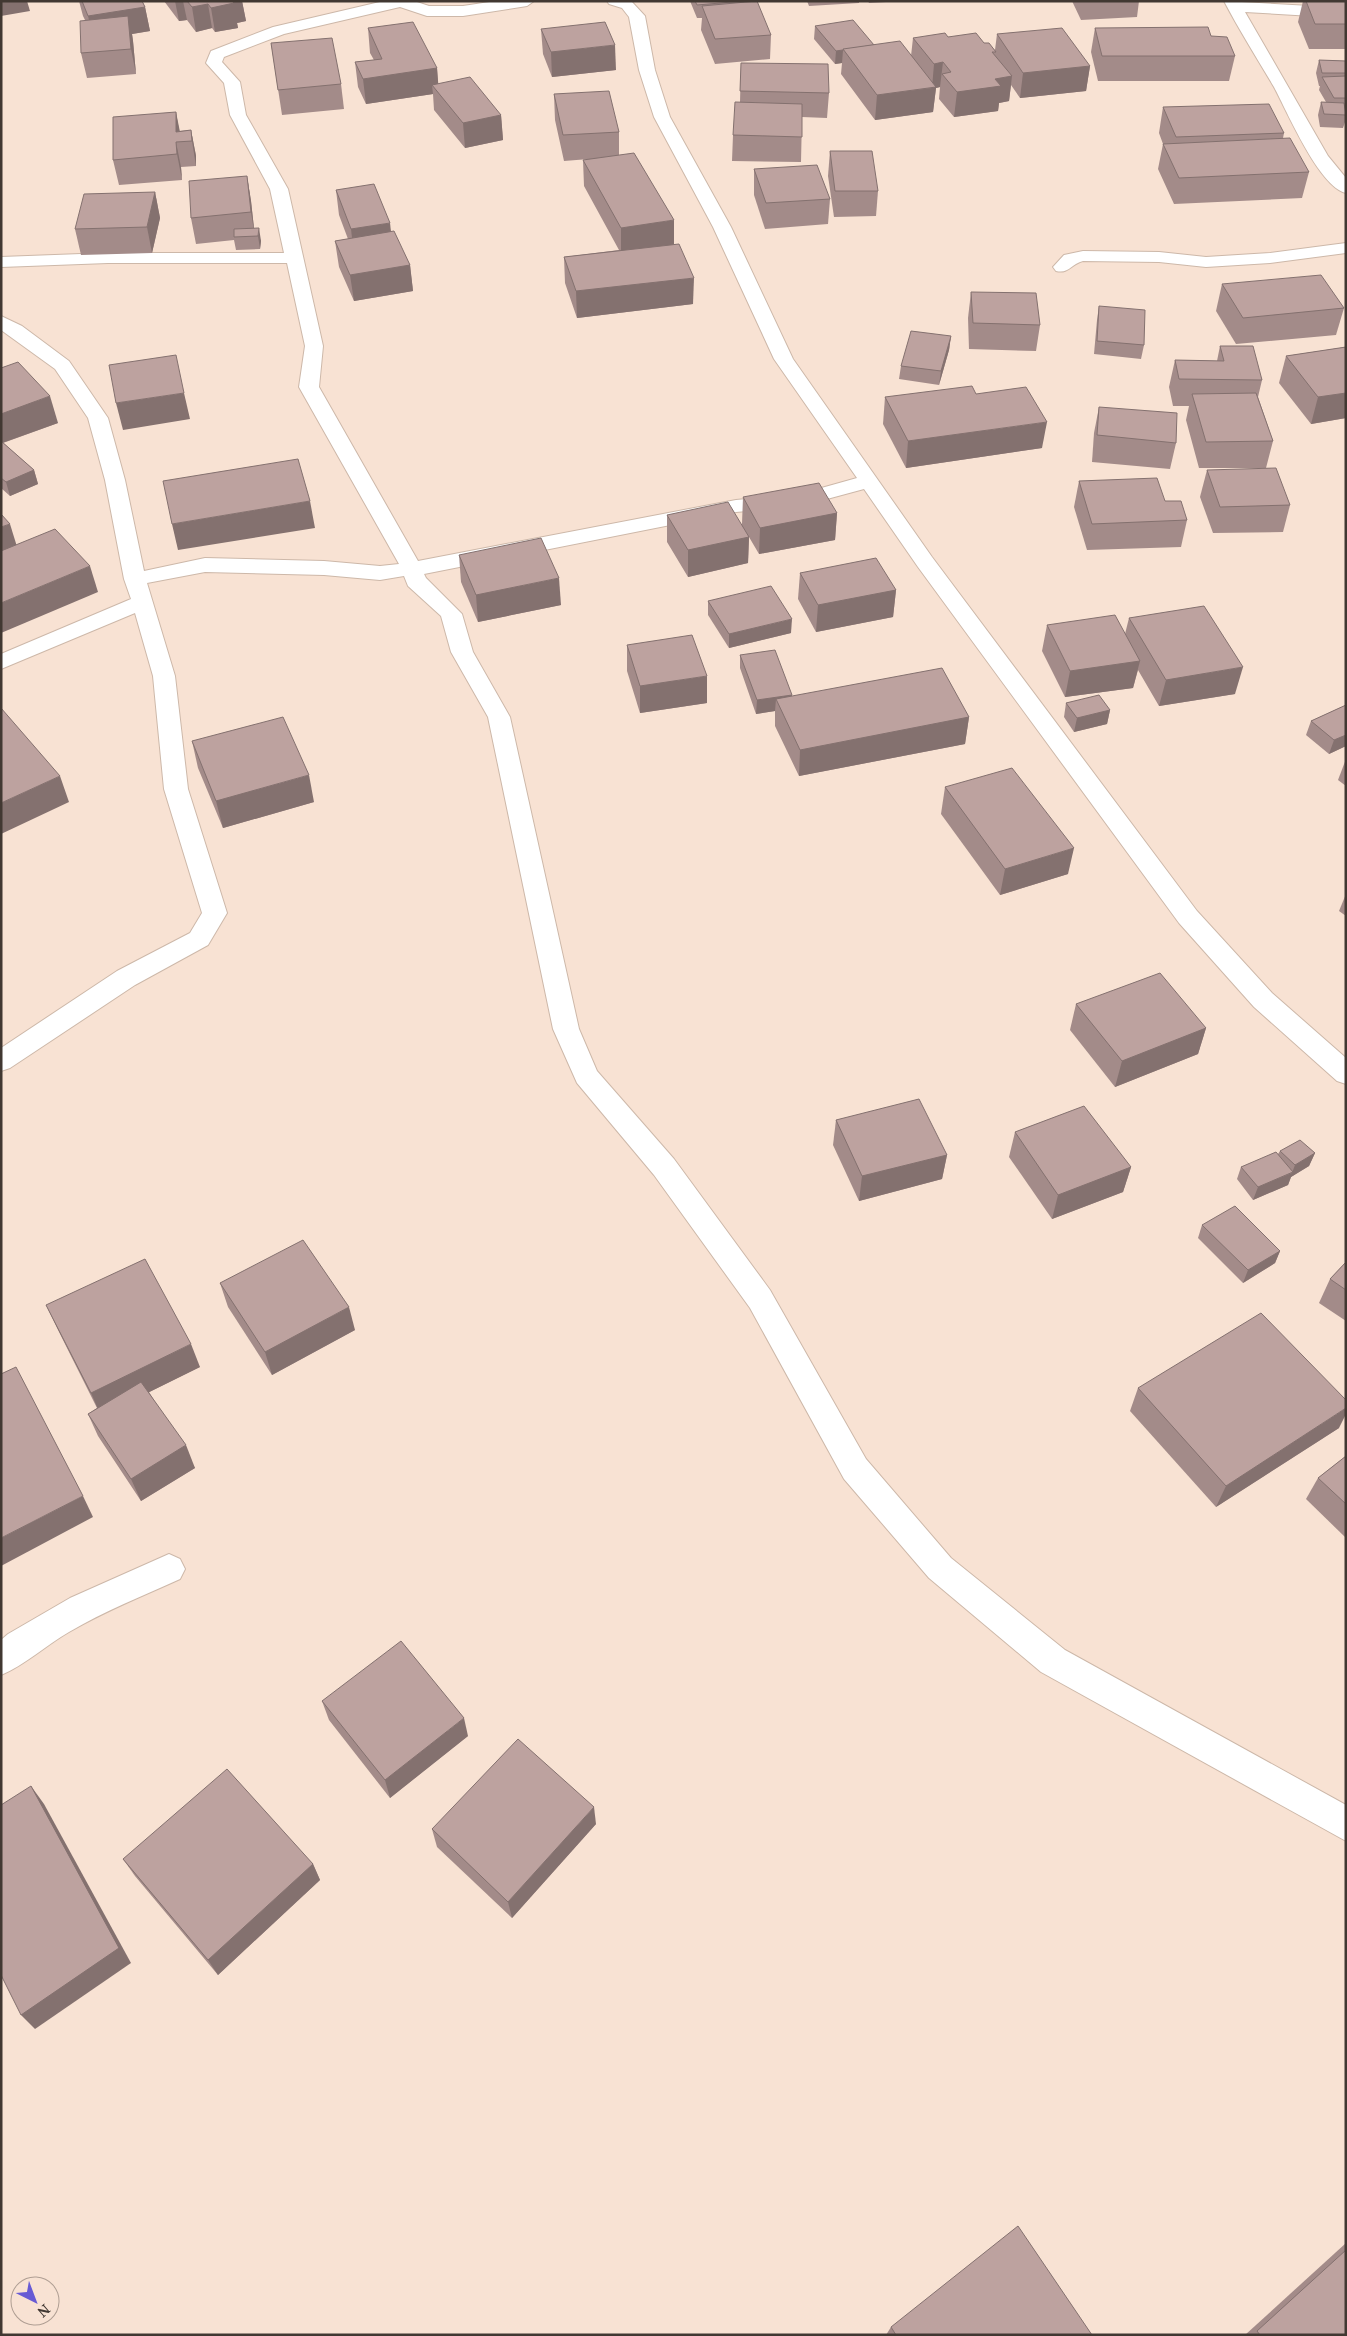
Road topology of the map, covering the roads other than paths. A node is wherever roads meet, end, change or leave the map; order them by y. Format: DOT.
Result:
graph roads {
  1 [pos="527,1"];
  2 [pos="399,2"];
  3 [pos="625,3"];
  4 [pos="1233,4"];
  5 [pos="1346,13"];
  6 [pos="1323,163"];
  7 [pos="1346,163"];
  8 [pos="1346,188"];
  9 [pos="1346,248"];
  10 [pos="294,258"];
  11 [pos="1,262"];
  12 [pos="1062,267"];
  13 [pos="1,322"];
  14 [pos="869,482"];
  15 [pos="412,569"];
  16 [pos="135,579"];
  17 [pos="142,602"];
  18 [pos="1,662"];
  19 [pos="1,1061"];
  20 [pos="1346,1074"];
  21 [pos="169,1569"];
  22 [pos="1,1660"];
  23 [pos="1346,1824"];
  1 -- 2 [label="street"];
  2 -- 10 [label="street"];
  3 -- 14 [label="street"];
  4 -- 5 [label="street"];
  4 -- 6 [label="street"];
  6 -- 7 [label="street"];
  6 -- 8 [label="street"];
  9 -- 12 [label="street"];
  10 -- 11 [label="street"];
  10 -- 15 [label="street"];
  13 -- 16 [label="street"];
  14 -- 15 [label="street"];
  14 -- 20 [label="street"];
  15 -- 16 [label="street"];
  15 -- 23 [label="street"];
  16 -- 17 [label="street"];
  17 -- 18 [label="street"];
  17 -- 19 [label="street"];
  21 -- 22 [label="street"];
}
